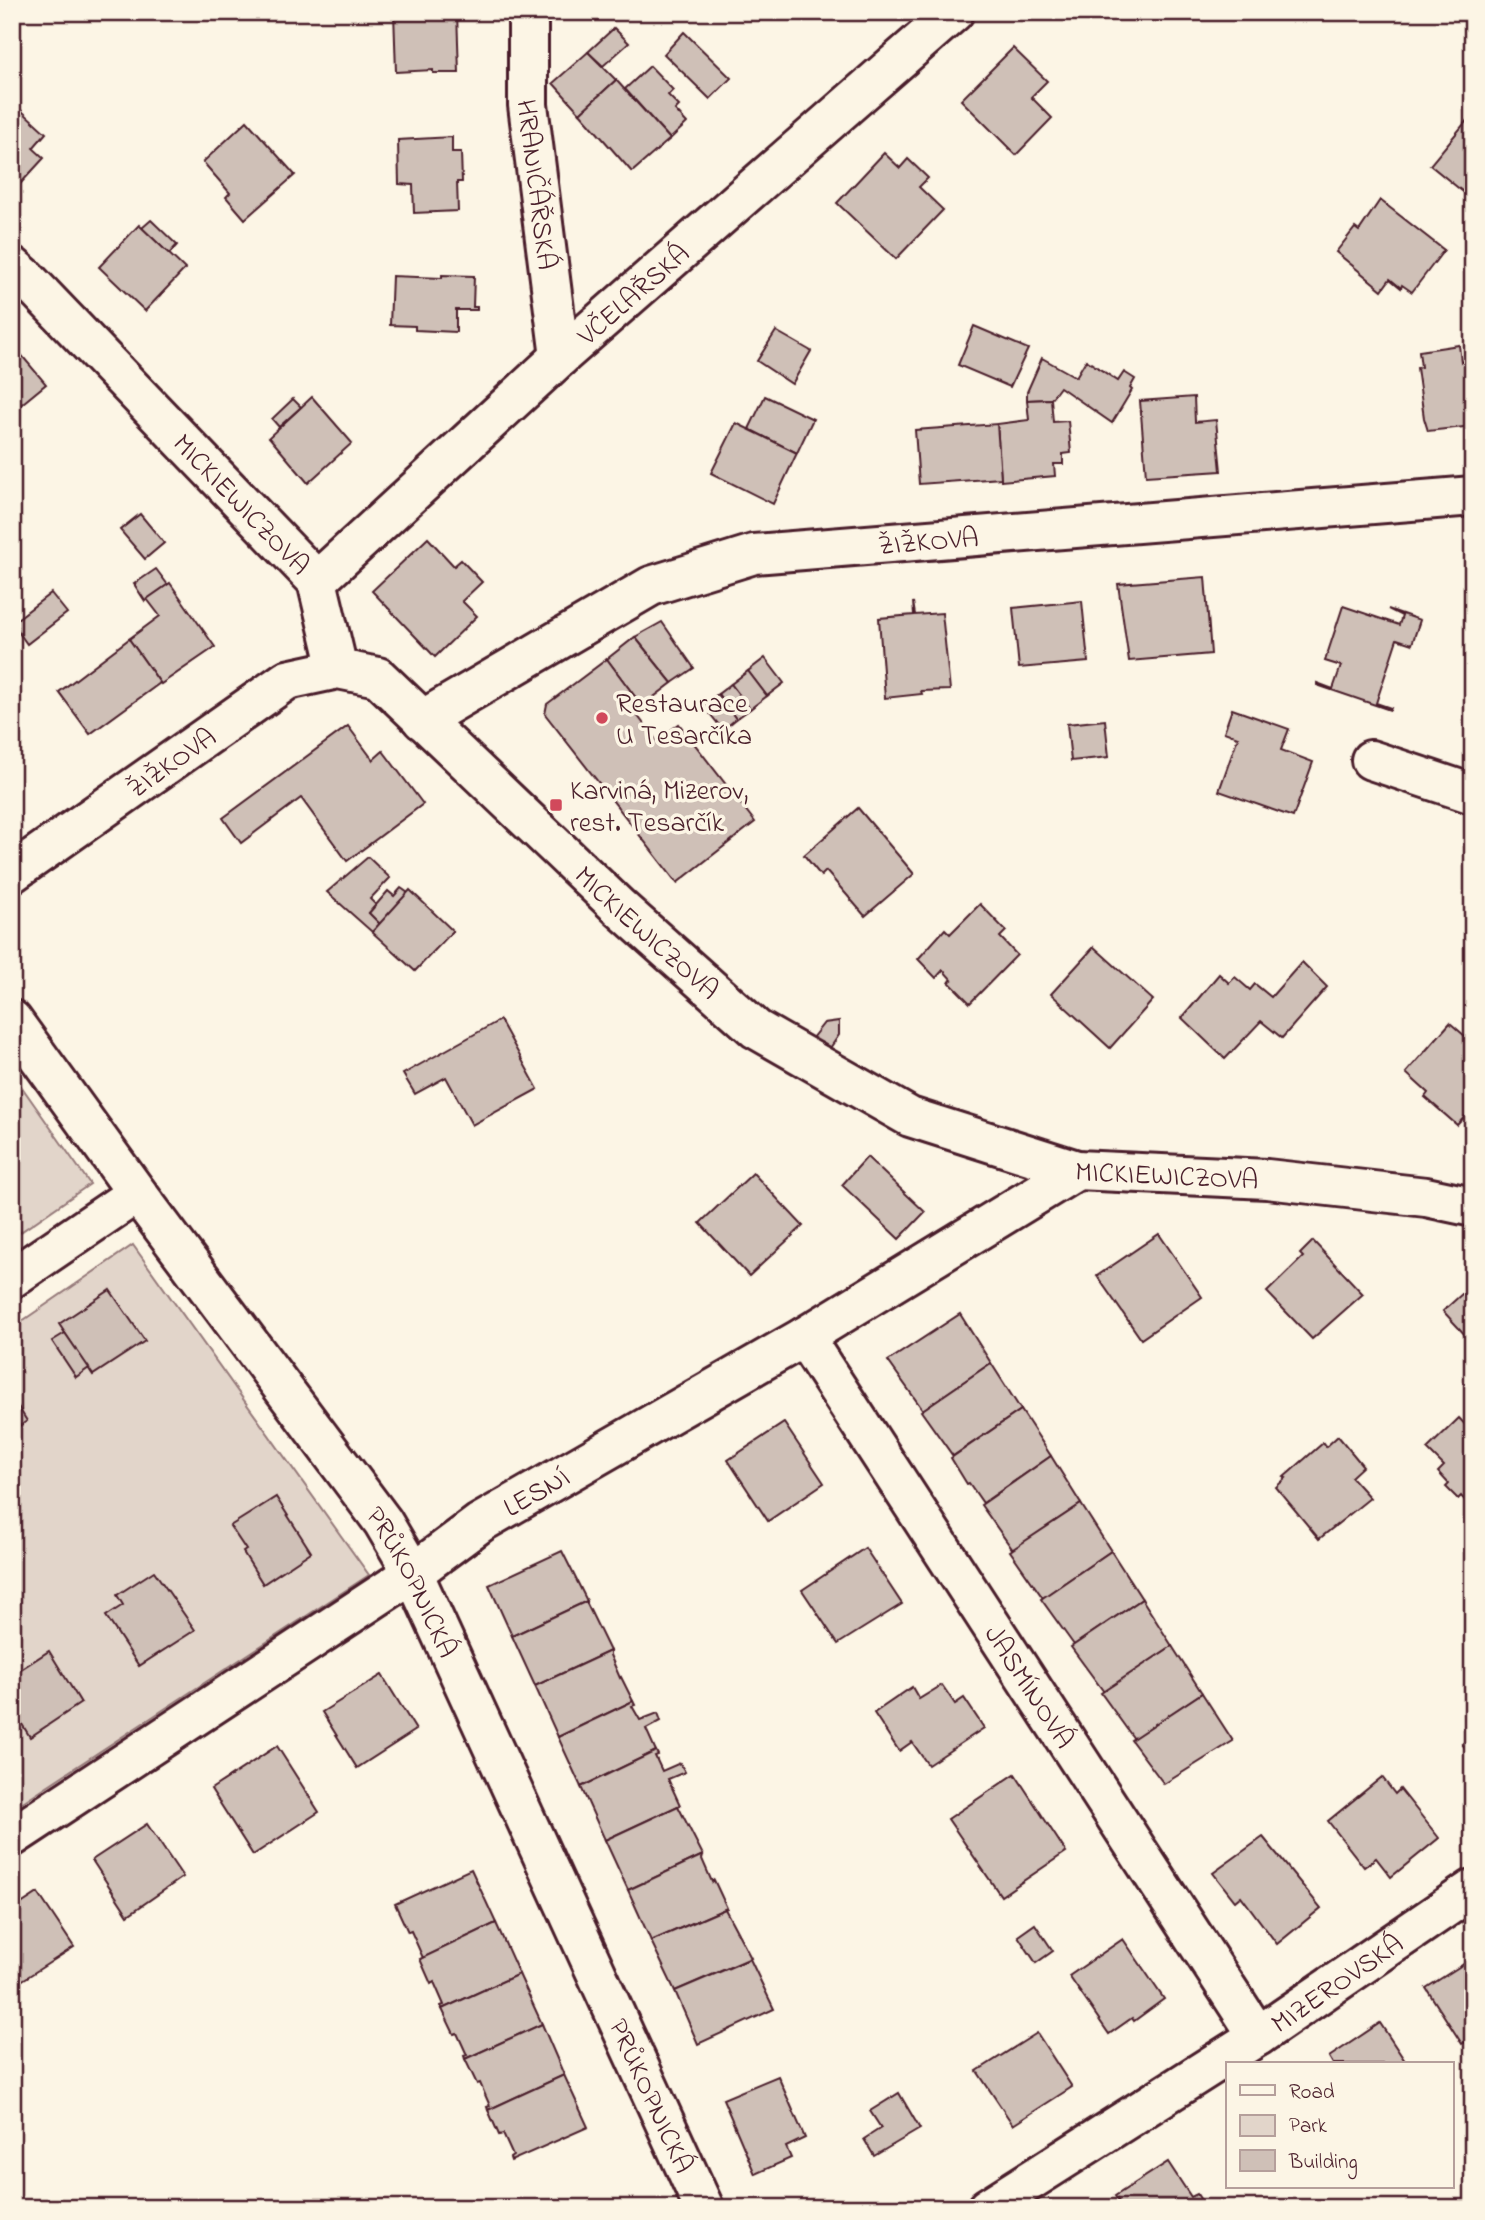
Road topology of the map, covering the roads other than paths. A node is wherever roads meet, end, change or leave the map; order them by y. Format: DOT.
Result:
graph roads {
  1 [pos="528,12"];
  2 [pos="954,12"];
  3 [pos="12,266"];
  4 [pos="560,357"];
  5 [pos="1473,496"];
  6 [pos="317,581"];
  7 [pos="338,668"];
  8 [pos="422,720"];
  9 [pos="1371,760"];
  10 [pos="1473,794"];
  11 [pos="12,873"];
  12 [pos="12,1020"];
  13 [pos="1077,1170"];
  14 [pos="137,1193"];
  15 [pos="1473,1207"];
  16 [pos="12,1279"];
  17 [pos="804,1337"];
  18 [pos="413,1573"];
  19 [pos="12,1837"];
  20 [pos="1473,1889"];
  21 [pos="1258,2036"];
  22 [pos="704,2208"];
  23 [pos="987,2208"];
  1 -- 4 [label="street, HRANIČÁŘSKÁ"];
  2 -- 4 [label="street, VČELAŘSKÁ"];
  3 -- 6 [label="street, MICKIEWICZOVA"];
  4 -- 6 [label="street, VČELAŘSKÁ"];
  5 -- 8 [label="street, ŽIŽKOVA"];
  6 -- 7 [label="street, MICKIEWICZOVA"];
  7 -- 8 [label="street, MICKIEWICZOVA"];
  7 -- 11 [label="street, ŽIŽKOVA"];
  8 -- 13 [label="street, MICKIEWICZOVA"];
  9 -- 10 [label="street"];
  12 -- 14 [label="street, PRŮKOPNICKÁ"];
  13 -- 15 [label="street, MICKIEWICZOVA"];
  13 -- 17 [label="street, LESNÍ"];
  14 -- 16 [label="street"];
  14 -- 18 [label="street, PRŮKOPNICKÁ"];
  17 -- 18 [label="street, LESNÍ"];
  17 -- 21 [label="street, JASMÍNOVÁ"];
  18 -- 19 [label="street, LESNÍ"];
  18 -- 22 [label="street, PRŮKOPNICKÁ"];
  20 -- 21 [label="street, MIZEROVSKÁ"];
  21 -- 23 [label="street, MIZEROVSKÁ"];
}
